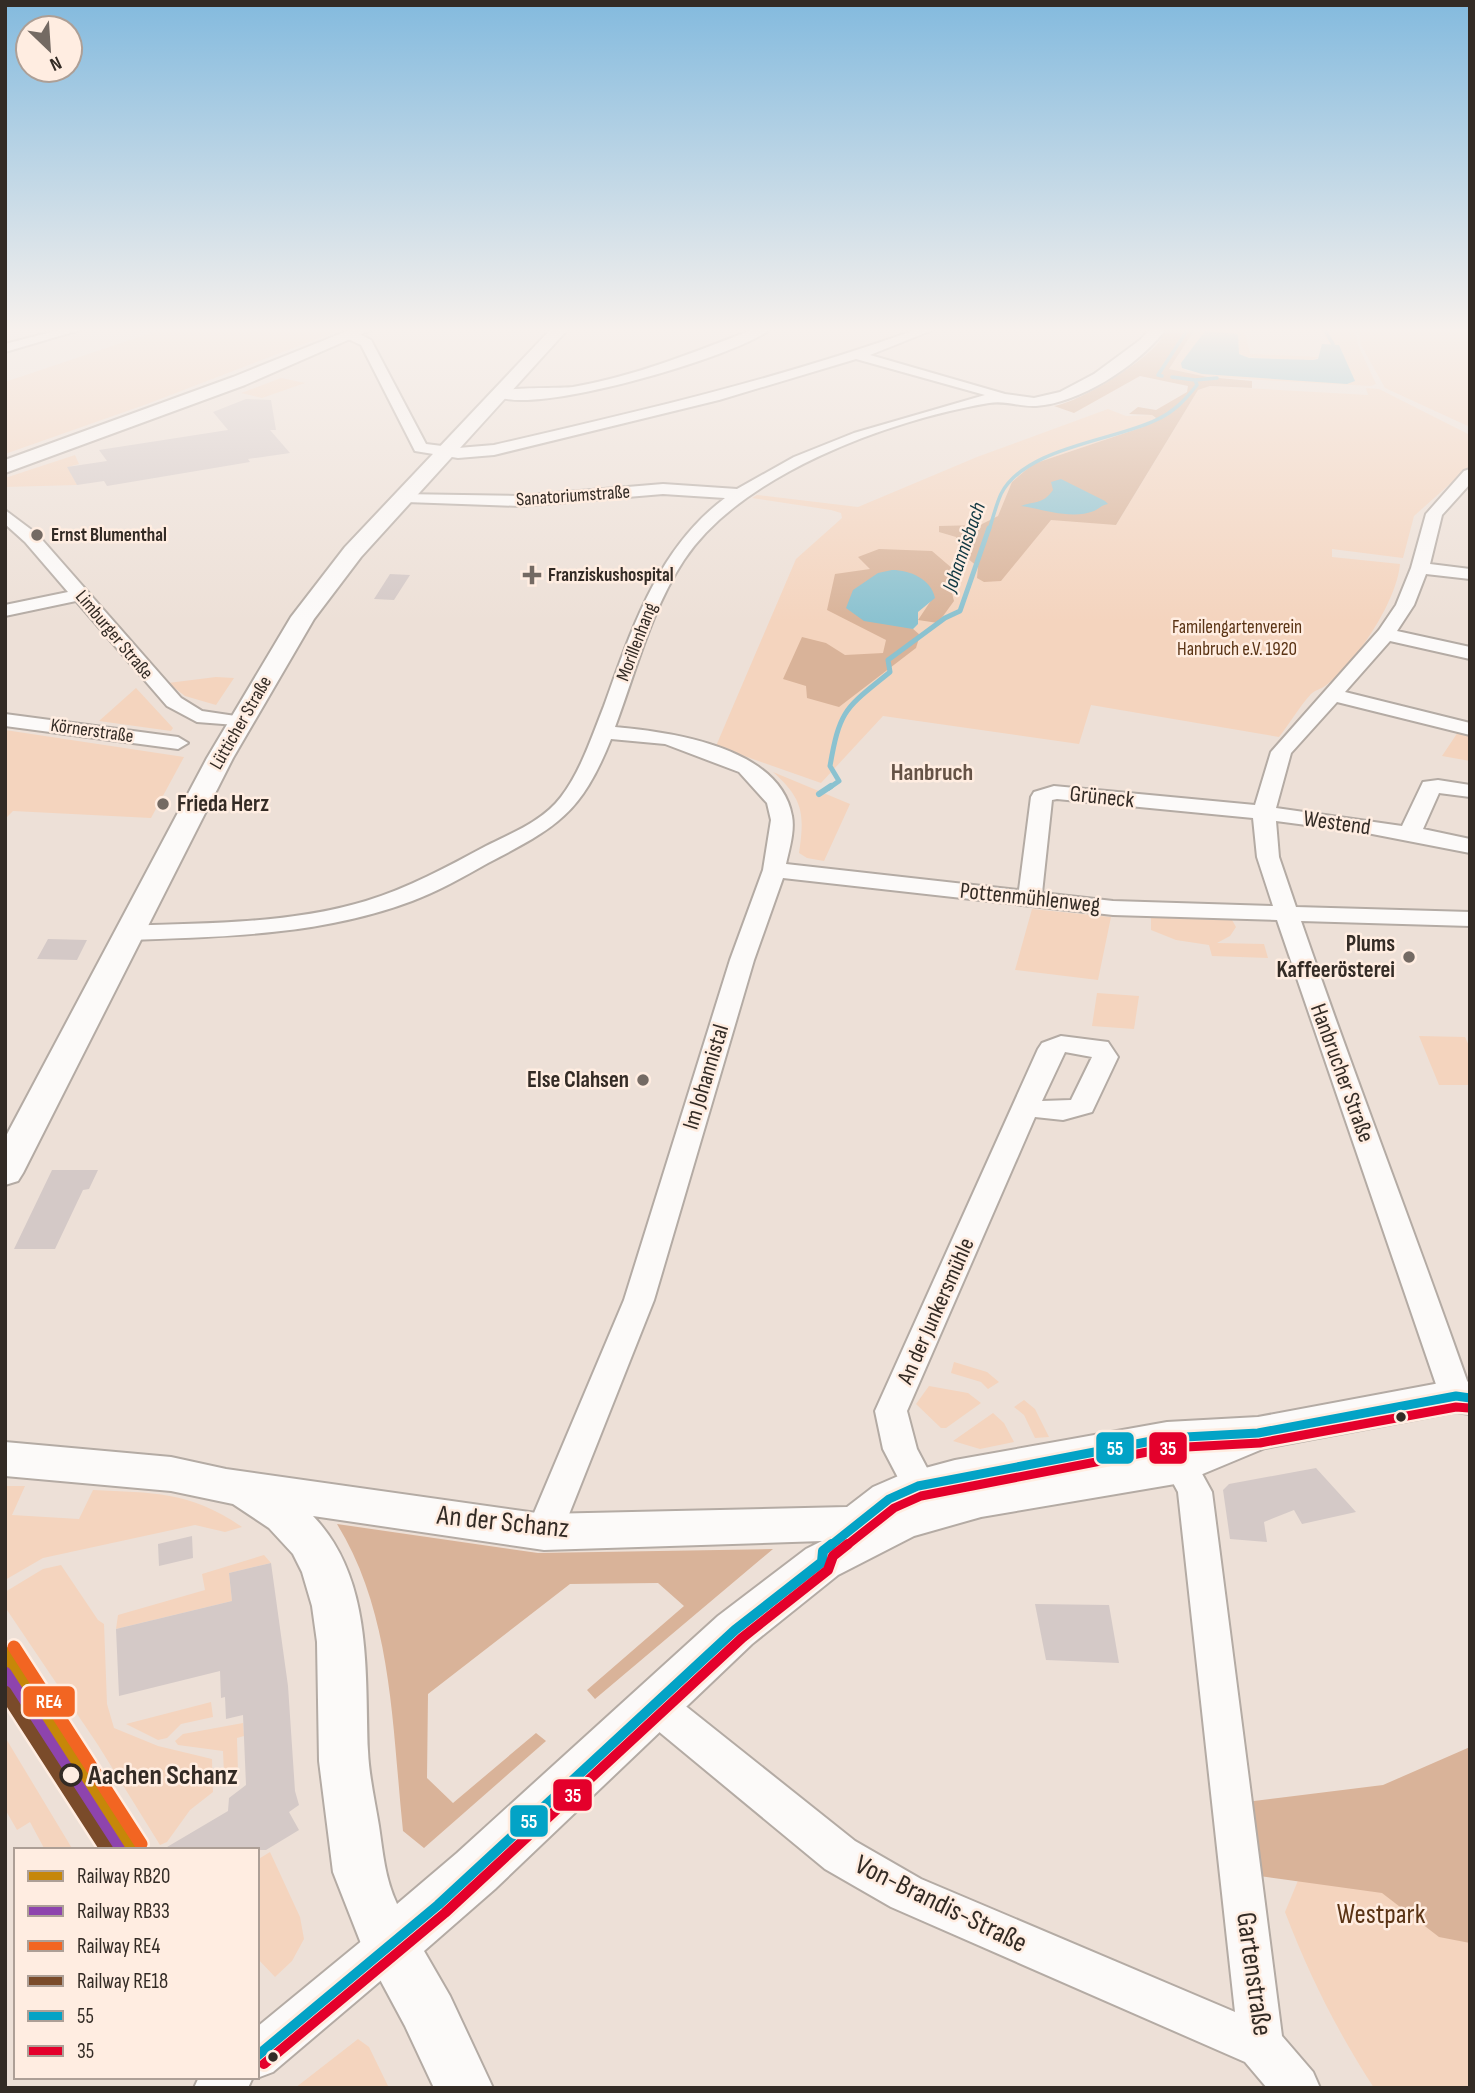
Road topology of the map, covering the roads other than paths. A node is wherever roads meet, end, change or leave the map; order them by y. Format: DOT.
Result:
graph roads {
  1 [pos="116,427"];
  2 [pos="409,427"];
  3 [pos="472,427"];
  4 [pos="591,427"];
  5 [pos="883,427"];
  6 [pos="448,453"];
  7 [pos="5,467"];
  8 [pos="1470,474"];
  9 [pos="740,494"];
  10 [pos="406,497"];
  11 [pos="5,516"];
  12 [pos="31,538"];
  13 [pos="5,544"];
  14 [pos="1420,568"];
  15 [pos="1470,574"];
  16 [pos="81,594"];
  17 [pos="5,611"];
  18 [pos="1386,634"];
  19 [pos="1470,653"];
  20 [pos="1334,695"];
  21 [pos="5,720"];
  22 [pos="242,722"];
  23 [pos="1470,729"];
  24 [pos="603,732"];
  25 [pos="178,743"];
  26 [pos="1470,791"];
  27 [pos="1264,813"];
  28 [pos="1410,833"];
  29 [pos="1470,846"];
  30 [pos="774,870"];
  31 [pos="1030,898"];
  32 [pos="1288,912"];
  33 [pos="1470,919"];
  34 [pos="128,933"];
  35 [pos="1025,1108"];
  36 [pos="5,1173"];
  37 [pos="1465,1393"];
  38 [pos="1174,1452"];
  39 [pos="5,1459"];
  40 [pos="226,1486"];
  41 [pos="873,1521"];
  42 [pos="544,1532"];
  43 [pos="654,1704"];
  44 [pos="390,1945"];
  45 [pos="1261,2046"];
  46 [pos="259,2054"];
  47 [pos="464,2088"];
  48 [pos="1297,2088"];
  1 -- 7 [label="main road"];
  2 -- 6 [label="street"];
  3 -- 6 [label="main road, Lütticher Straße"];
  4 -- 6 [label="street"];
  5 -- 9 [label="street, Morillenhang"];
  6 -- 10 [label="main road, Lütticher Straße"];
  8 -- 14 [label="street, Hanbrucher Straße"];
  9 -- 10 [label="street, Sanatoriumstraße"];
  9 -- 24 [label="street, Morillenhang"];
  10 -- 22 [label="main road, Lütticher Straße"];
  11 -- 12 [label="street, Limburger Straße"];
  12 -- 13 [label="street"];
  12 -- 16 [label="street, Limburger Straße"];
  14 -- 15 [label="street"];
  14 -- 18 [label="street, Hanbrucher Straße"];
  16 -- 17 [label="street"];
  16 -- 22 [label="street, Limburger Straße"];
  18 -- 19 [label="street"];
  18 -- 20 [label="street, Hanbrucher Straße"];
  20 -- 23 [label="street"];
  20 -- 27 [label="street, Hanbrucher Straße"];
  21 -- 25 [label="street, Körnerstraße"];
  22 -- 34 [label="main road, Lütticher Straße"];
  24 -- 30 [label="street, Im Johannistal"];
  24 -- 34 [label="street, Morillenhang"];
  26 -- 28 [label="street"];
  27 -- 28 [label="street, Westend"];
  27 -- 31 [label="street, Grüneck"];
  27 -- 32 [label="street, Hanbrucher Straße"];
  28 -- 29 [label="street, Westend"];
  30 -- 31 [label="street, Pottenmühlenweg"];
  30 -- 42 [label="street, Im Johannistal"];
  31 -- 32 [label="street, Pottenmühlenweg"];
  32 -- 33 [label="street, Pottenmühlenweg"];
  32 -- 37 [label="street, Hanbrucher Straße"];
  34 -- 36 [label="main road, Lütticher Straße"];
  35 -- 41 [label="street, An der Junkersmühle"];
  37 -- 38 [label="main road"];
  38 -- 41 [label="main road"];
  38 -- 45 [label="street, Gartenstraße"];
  39 -- 40 [label="main road, An der Schanz"];
  40 -- 42 [label="main road, An der Schanz"];
  40 -- 44 [label="main road, An der Schanz"];
  41 -- 42 [label="main road, An der Schanz"];
  41 -- 43 [label="main road"];
  43 -- 44 [label="main road"];
  43 -- 45 [label="street, Von-Brandis-Straße"];
  44 -- 46 [label="street"];
  44 -- 47 [label="main road, An der Schanz"];
  45 -- 48 [label="street, Gartenstraße"];
}
